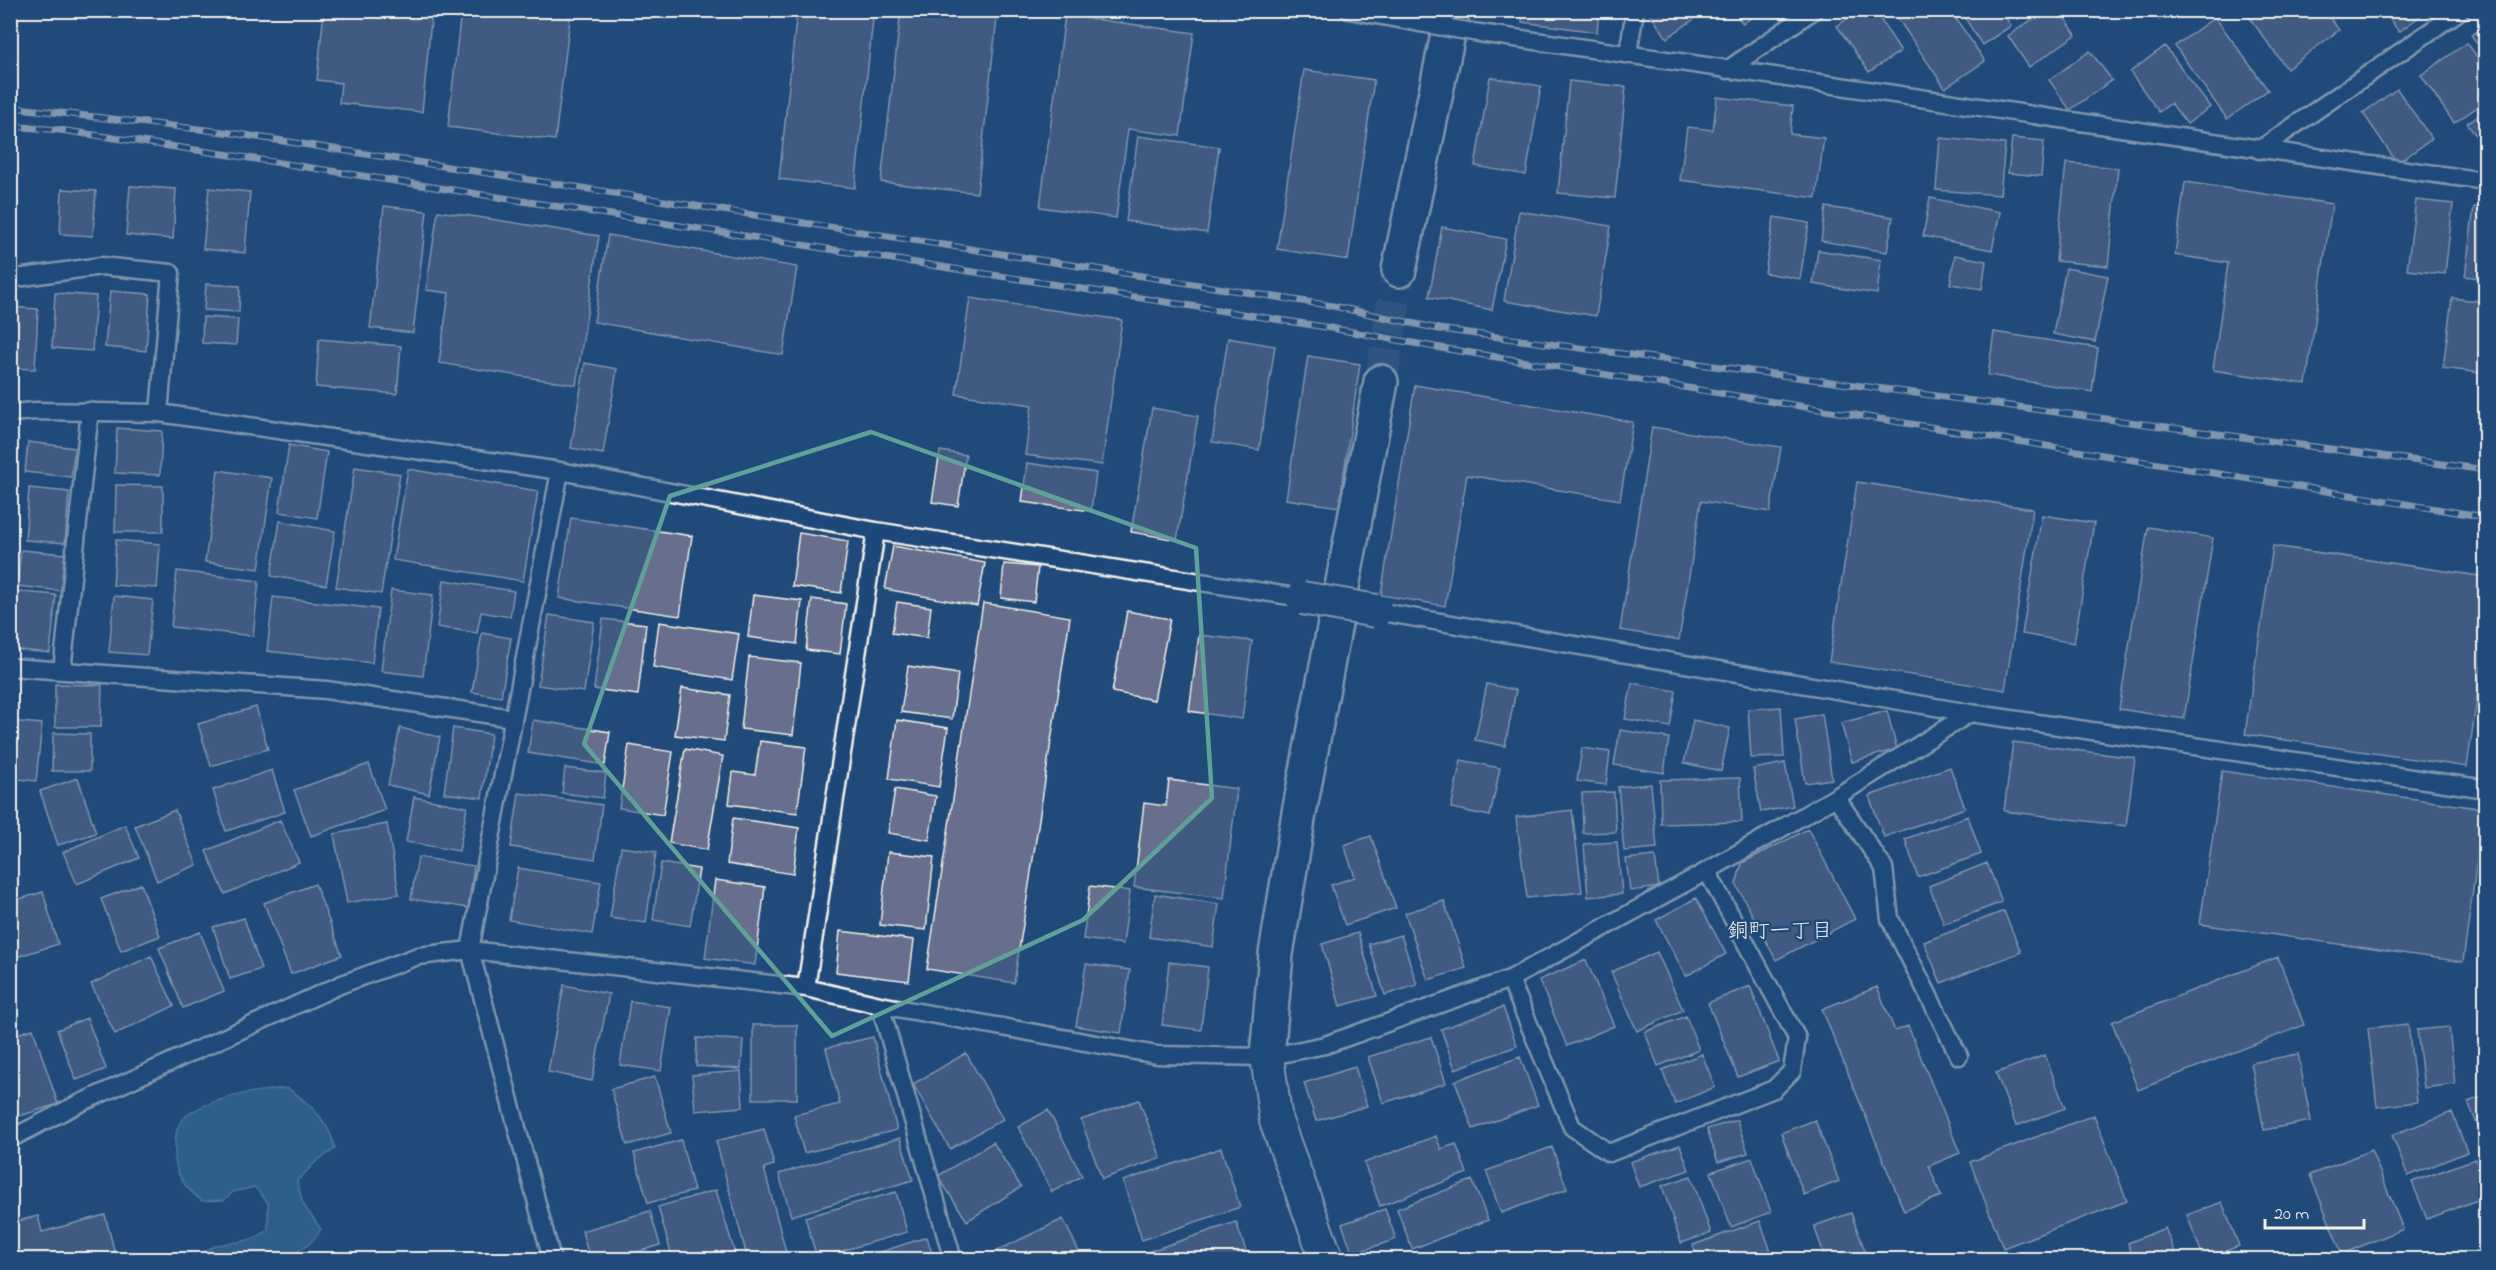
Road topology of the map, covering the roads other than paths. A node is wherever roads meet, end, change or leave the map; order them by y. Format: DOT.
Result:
graph roads {
  1 [pos="1349,10"];
  2 [pos="1453,10"];
  3 [pos="1635,10"];
  4 [pos="1814,10"];
  5 [pos="2462,10"];
  6 [pos="1628,54"];
  7 [pos="1727,70"];
  8 [pos="2259,150"];
  9 [pos="2486,182"];
  10 [pos="1399,270"];
  11 [pos="10,279"];
  12 [pos="1381,382"];
  13 [pos="90,411"];
  14 [pos="10,413"];
  15 [pos="159,413"];
  16 [pos="560,471"];
  17 [pos="876,531"];
  18 [pos="1302,598"];
  19 [pos="1376,611"];
  20 [pos="10,667"];
  21 [pos="62,671"];
  22 [pos="1970,713"];
  23 [pos="512,718"];
  24 [pos="2486,789"];
  25 [pos="1836,797"];
  26 [pos="1707,871"];
  27 [pos="470,950"];
  28 [pos="1510,979"];
  29 [pos="806,988"];
  30 [pos="880,1005"];
  31 [pos="1959,1056"];
  32 [pos="1267,1057"];
  33 [pos="10,1139"];
  34 [pos="552,1260"];
  35 [pos="953,1260"];
  36 [pos="1327,1260"];
  1 -- 6 [label="lane, bridge"];
  2 -- 10 [label="street"];
  3 -- 6 [label="lane"];
  4 -- 7 [label="lane"];
  5 -- 8 [label="lane"];
  6 -- 7 [label="lane"];
  7 -- 8 [label="lane"];
  8 -- 9 [label="lane"];
  11 -- 15 [label="lane"];
  12 -- 32 [label="street"];
  13 -- 14 [label="lane"];
  13 -- 15 [label="lane"];
  13 -- 21 [label="lane"];
  15 -- 16 [label="lane"];
  16 -- 17 [label="lane"];
  16 -- 23 [label="lane"];
  17 -- 18 [label="lane"];
  17 -- 29 [label="lane"];
  18 -- 19 [label="street, bridge"];
  19 -- 22 [label="lane"];
  20 -- 21 [label="lane"];
  21 -- 23 [label="lane"];
  22 -- 24 [label="lane"];
  22 -- 25 [label="lane"];
  23 -- 27 [label="lane"];
  25 -- 26 [label="lane"];
  25 -- 31 [label="lane"];
  26 -- 28 [label="lane"];
  26 -- 28 [label="lane"];
  27 -- 29 [label="lane"];
  27 -- 33 [label="lane"];
  27 -- 34 [label="lane"];
  28 -- 32 [label="lane"];
  29 -- 30 [label="lane"];
  30 -- 32 [label="lane"];
  30 -- 35 [label="lane"];
  32 -- 36 [label="street"];
}
